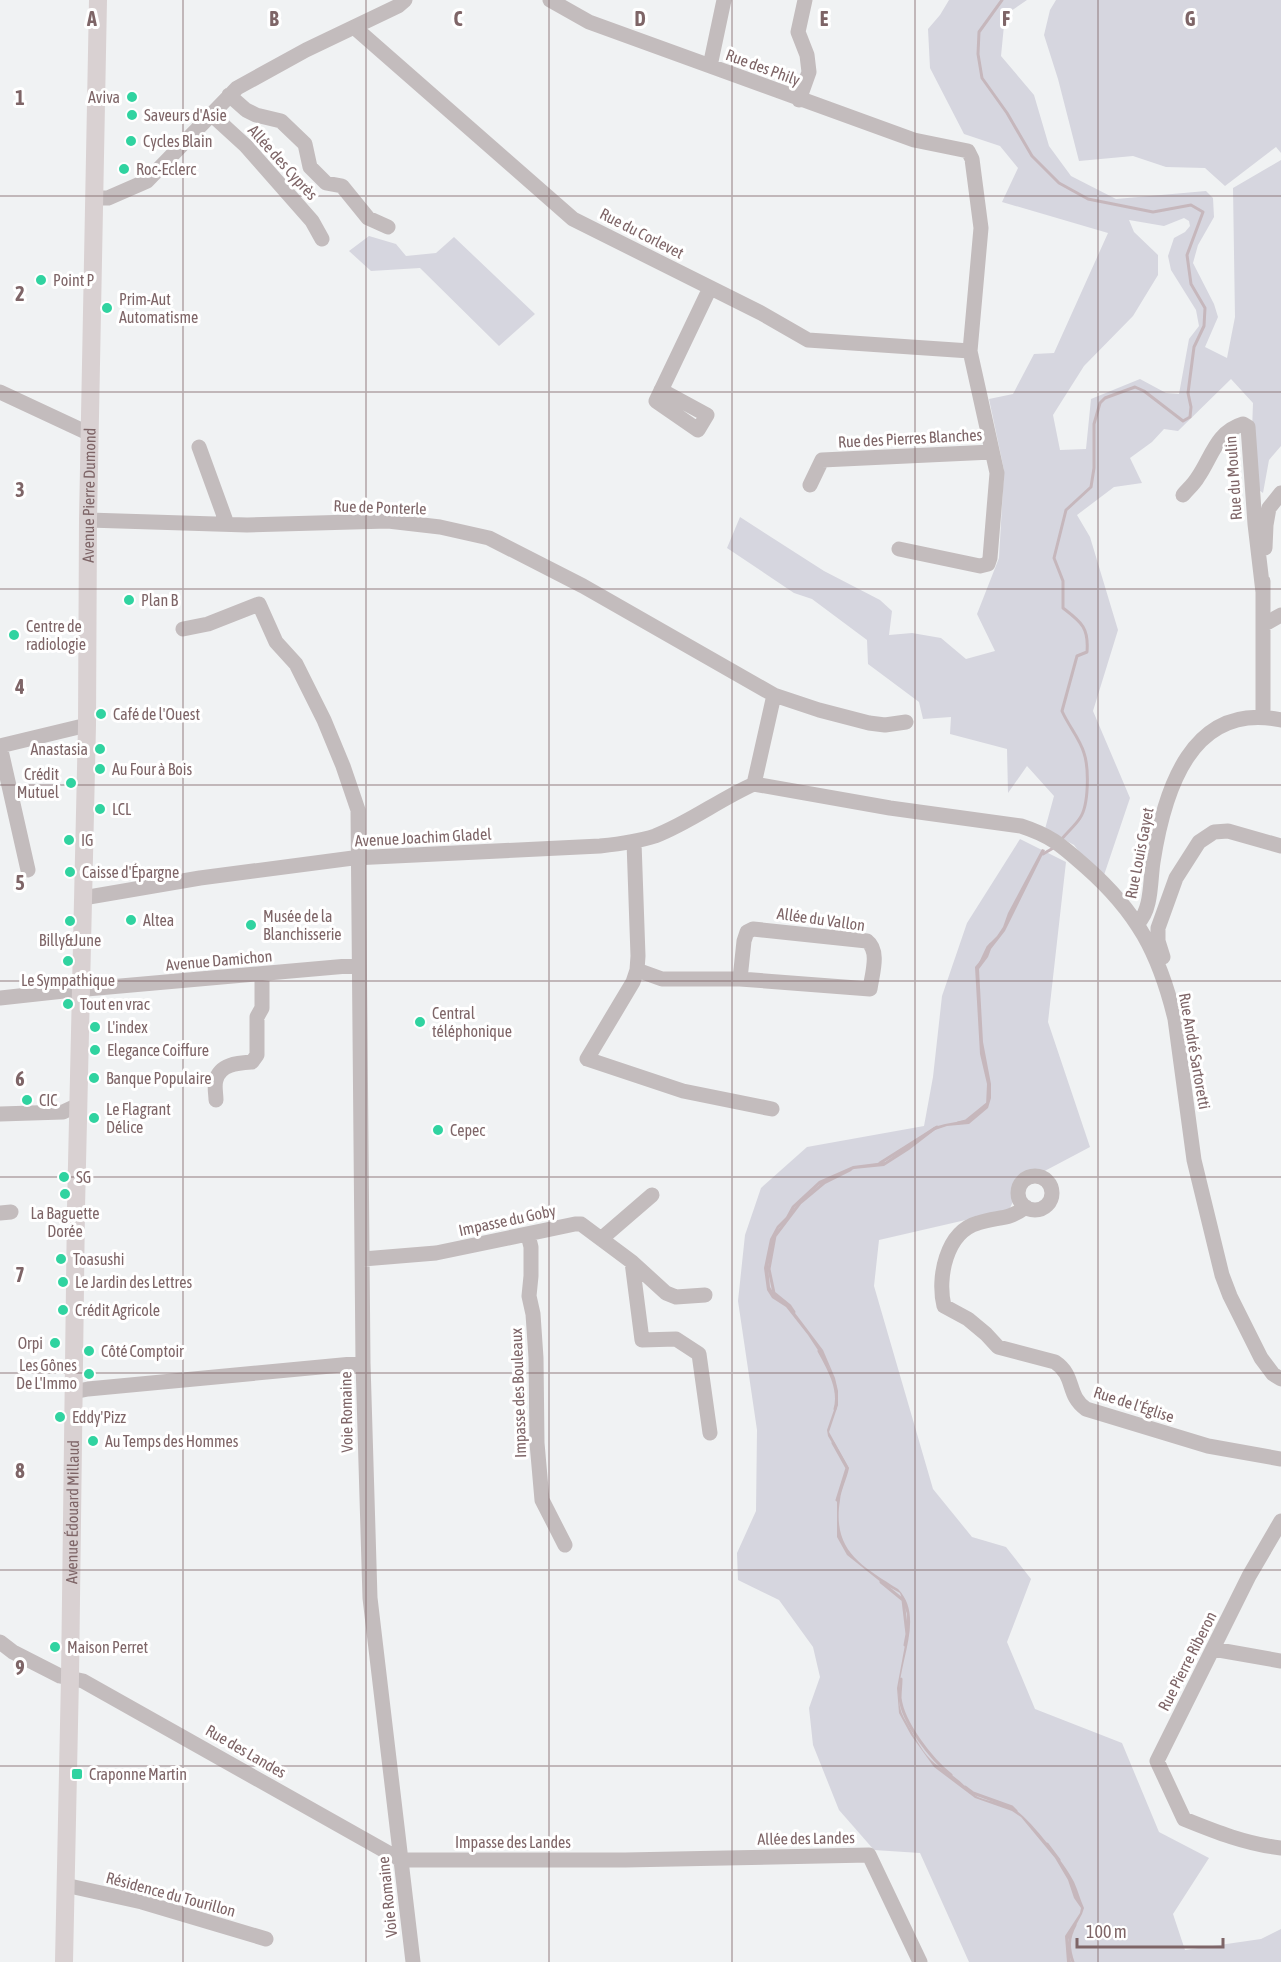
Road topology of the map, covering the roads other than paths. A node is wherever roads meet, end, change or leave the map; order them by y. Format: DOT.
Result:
graph roads {
  1 [pos="98,0"];
  2 [pos="405,0"];
  3 [pos="550,0"];
  4 [pos="724,0"];
  5 [pos="805,0"];
  6 [pos="354,27"];
  7 [pos="710,66"];
  8 [pos="229,95"];
  9 [pos="799,100"];
  10 [pos="211,114"];
  11 [pos="968,151"];
  12 [pos="94,198"];
  13 [pos="388,228"];
  14 [pos="322,239"];
  15 [pos="710,288"];
  16 [pos="970,351"];
  17 [pos="661,390"];
  18 [pos="0,392"];
  19 [pos="90,434"];
  20 [pos="199,447"];
  21 [pos="992,452"];
  22 [pos="810,485"];
  23 [pos="1281,493"];
  24 [pos="1183,495"];
  25 [pos="88,520"];
  26 [pos="227,524"];
  27 [pos="898,549"];
  28 [pos="1263,592"];
  29 [pos="1281,615"];
  30 [pos="1263,625"];
  31 [pos="183,629"];
  32 [pos="774,695"];
  33 [pos="1263,717"];
  34 [pos="1281,720"];
  35 [pos="906,722"];
  36 [pos="87,725"];
  37 [pos="3,745"];
  38 [pos="754,784"];
  39 [pos="633,842"];
  40 [pos="1281,846"];
  41 [pos="358,858"];
  42 [pos="28,870"];
  43 [pos="83,898"];
  44 [pos="1138,923"];
  45 [pos="359,965"];
  46 [pos="637,970"];
  47 [pos="261,974"];
  48 [pos="1163,977"];
  49 [pos="740,979"];
  50 [pos="82,990"];
  51 [pos="0,998"];
  52 [pos="216,1100"];
  53 [pos="71,1108"];
  54 [pos="772,1109"];
  55 [pos="0,1114"];
  56 [pos="652,1195"];
  57 [pos="1026,1207"];
  58 [pos="528,1235"];
  59 [pos="601,1239"];
  60 [pos="363,1259"];
  61 [pos="632,1262"];
  62 [pos="705,1294"];
  63 [pos="363,1363"];
  64 [pos="1281,1378"];
  65 [pos="73,1392"];
  66 [pos="710,1433"];
  67 [pos="1281,1459"];
  68 [pos="1281,1521"];
  69 [pos="565,1545"];
  70 [pos="0,1642"];
  71 [pos="1213,1649"];
  72 [pos="1281,1661"];
  73 [pos="70,1677"];
  74 [pos="1281,1848"];
  75 [pos="402,1860"];
  76 [pos="625,1860"];
  77 [pos="65,1885"];
  78 [pos="266,1940"];
  79 [pos="64,1962"];
  80 [pos="412,1962"];
  81 [pos="920,1962"];
  1 -- 12 [label="main road, Avenue Pierre Dumond"];
  2 -- 6 [label="street"];
  3 -- 7 [label="street, Rue des Phily"];
  4 -- 7 [label="street"];
  5 -- 9 [label="street"];
  6 -- 8 [label="street"];
  6 -- 15 [label="street, Rue du Corlevet"];
  7 -- 9 [label="street, Rue des Phily"];
  8 -- 10 [label="street"];
  8 -- 13 [label="street"];
  9 -- 11 [label="street, Rue des Phily"];
  10 -- 12 [label="street"];
  10 -- 14 [label="street, Allée des Cyprès"];
  11 -- 16 [label="street, Rue des Pierres Blanches"];
  12 -- 19 [label="main road, Avenue Pierre Dumond"];
  15 -- 16 [label="street, Rue du Corlevet"];
  15 -- 17 [label="street"];
  16 -- 21 [label="street, Rue des Pierres Blanches"];
  18 -- 19 [label="street"];
  19 -- 25 [label="main road, Avenue Pierre Dumond"];
  20 -- 26 [label="street"];
  21 -- 22 [label="street, Rue des Pierres Blanches"];
  21 -- 27 [label="street, Rue des Pierres Blanches"];
  23 -- 28 [label="street, Rue du Moulin"];
  24 -- 28 [label="street, Rue du Moulin"];
  25 -- 26 [label="street, Rue de Ponterle"];
  25 -- 36 [label="main road, Avenue Pierre Dumond"];
  26 -- 32 [label="street, Rue de Ponterle"];
  28 -- 30 [label="street, Rue du Moulin"];
  29 -- 30 [label="street"];
  30 -- 33 [label="street, Rue du Moulin"];
  31 -- 41 [label="street, Voie Romaine"];
  32 -- 35 [label="street, Rue de Ponterle"];
  32 -- 38 [label="street"];
  33 -- 34 [label="street, Rue Louis Gayet"];
  33 -- 44 [label="street, Rue Louis Gayet"];
  36 -- 37 [label="street"];
  36 -- 43 [label="main road, Avenue Pierre Dumond"];
  37 -- 42 [label="street"];
  38 -- 39 [label="street, Avenue Joachim Gladel"];
  38 -- 44 [label="street, Rue André Sartoretti"];
  39 -- 41 [label="street, Avenue Joachim Gladel"];
  39 -- 46 [label="street"];
  40 -- 48 [label="street"];
  41 -- 43 [label="street, Avenue Joachim Gladel"];
  41 -- 45 [label="street, Voie Romaine"];
  43 -- 50 [label="main road, Avenue Pierre Dumond"];
  44 -- 48 [label="street, Rue André Sartoretti"];
  45 -- 47 [label="street, Avenue Damichon"];
  45 -- 60 [label="street, Voie Romaine"];
  46 -- 49 [label="street, Allée du Vallon"];
  46 -- 54 [label="street"];
  47 -- 50 [label="street, Avenue Damichon"];
  47 -- 52 [label="street"];
  48 -- 64 [label="street, Rue André Sartoretti"];
  49 -- 49 [label="street, Allée du Vallon"];
  50 -- 51 [label="street, Avenue Damichon"];
  50 -- 53 [label="main road, Avenue Édouard Millaud"];
  53 -- 55 [label="street"];
  53 -- 65 [label="main road, Avenue Édouard Millaud"];
  56 -- 59 [label="street"];
  57 -- 67 [label="street, Rue de l'Église"];
  58 -- 59 [label="street, Impasse du Goby"];
  58 -- 60 [label="street, Impasse du Goby"];
  58 -- 69 [label="street, Impasse des Bouleaux"];
  59 -- 61 [label="street, Impasse du Goby"];
  60 -- 63 [label="street, Voie Romaine"];
  61 -- 62 [label="street, Impasse du Goby"];
  61 -- 66 [label="street"];
  63 -- 65 [label="street"];
  63 -- 75 [label="street, Voie Romaine"];
  65 -- 73 [label="main road, Avenue Édouard Millaud"];
  68 -- 71 [label="street, Rue Pierre Riberon"];
  70 -- 73 [label="street, Rue des Landes"];
  71 -- 72 [label="street"];
  71 -- 74 [label="street, Rue Pierre Riberon"];
  73 -- 75 [label="street, Rue des Landes"];
  73 -- 77 [label="main road, Avenue Édouard Millaud"];
  75 -- 76 [label="street, Impasse des Landes"];
  75 -- 80 [label="street, Voie Romaine"];
  76 -- 81 [label="street, Allée des Landes"];
  77 -- 78 [label="street, Résidence du Tourillon"];
  77 -- 79 [label="main road, Avenue Édouard Millaud"];
}
